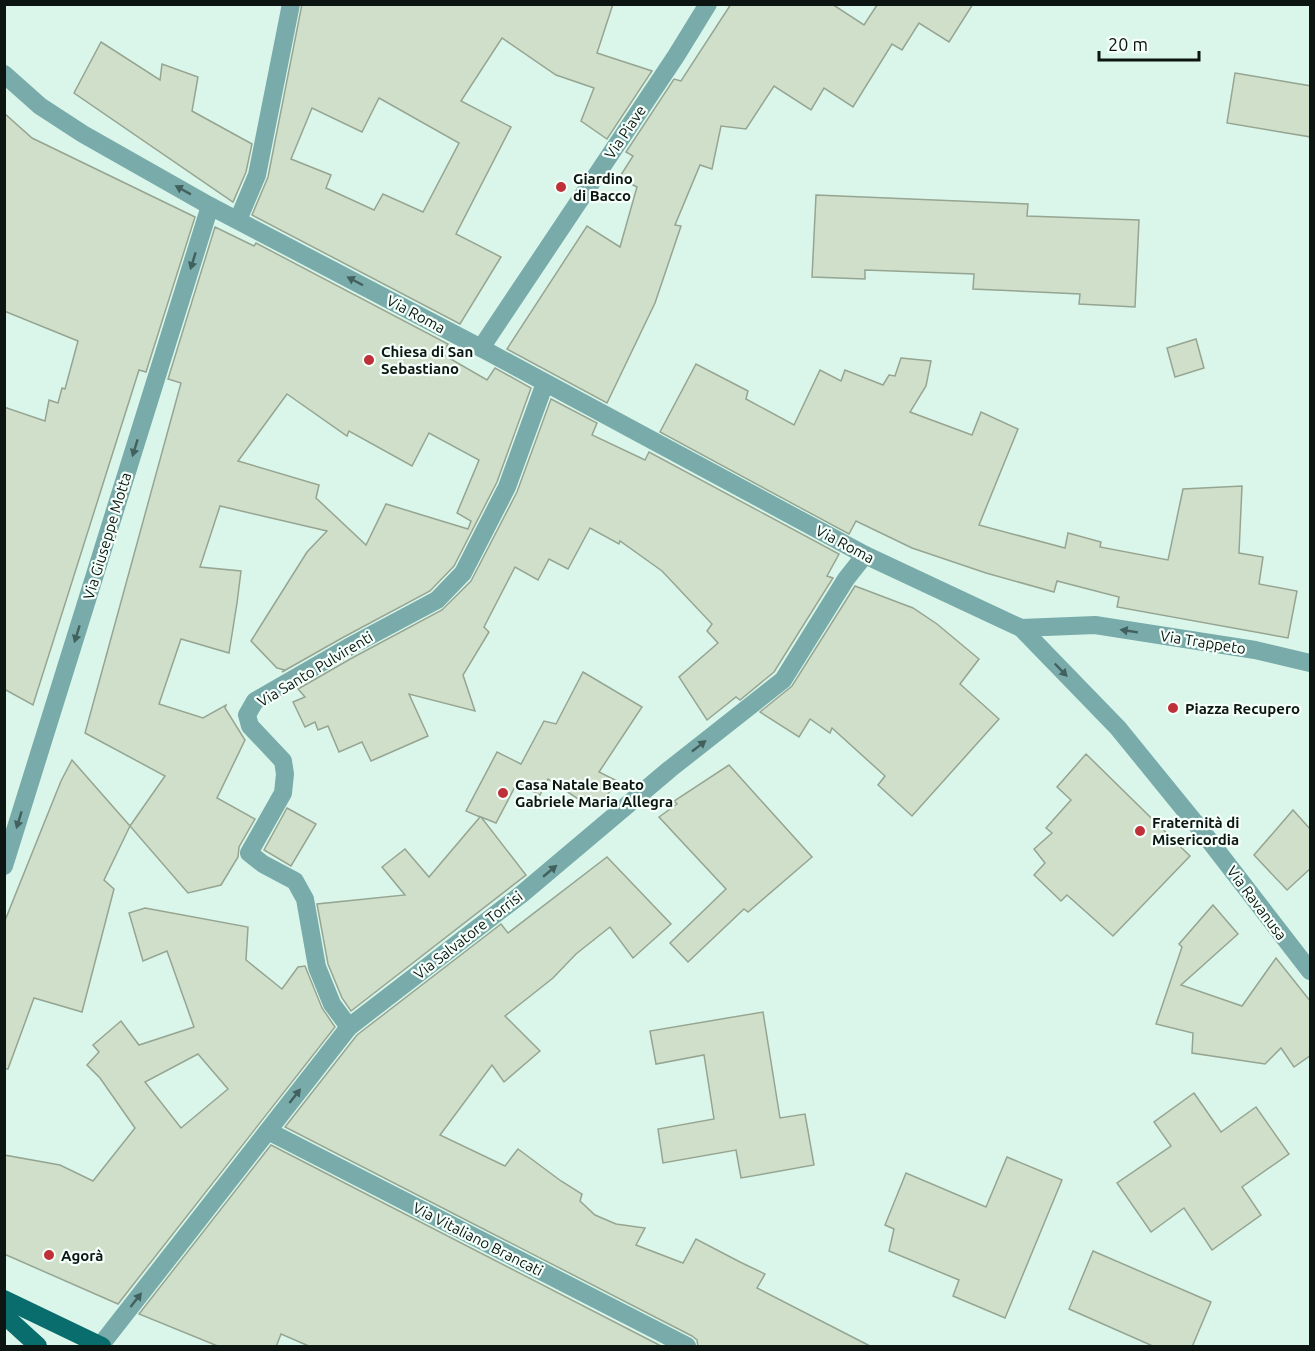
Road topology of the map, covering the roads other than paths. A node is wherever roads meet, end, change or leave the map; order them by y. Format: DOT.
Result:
graph roads {
  1 [pos="291,4"];
  2 [pos="708,4"];
  3 [pos="4,74"];
  4 [pos="210,206"];
  5 [pos="238,220"];
  6 [pos="481,348"];
  7 [pos="545,383"];
  8 [pos="866,555"];
  9 [pos="1021,628"];
  10 [pos="1311,663"];
  11 [pos="4,866"];
  12 [pos="1311,971"];
  13 [pos="349,1027"];
  14 [pos="268,1131"];
  15 [pos="4,1299"];
  16 [pos="4,1314"];
  17 [pos="52,1322"];
  18 [pos="101,1346"];
  19 [pos="38,1347"];
  20 [pos="687,1347"];
  1 -- 5 [label="street"];
  2 -- 6 [label="street, Via Piave"];
  4 -- 3 [label="street, Via Roma, one-way"];
  4 -- 5 [label="street, Via Roma"];
  4 -- 11 [label="street, Via Giuseppe Motta, one-way"];
  6 -- 5 [label="street, Via Roma, one-way"];
  6 -- 7 [label="street, Via Roma"];
  7 -- 8 [label="street, Via Roma"];
  7 -- 13 [label="street, Via Santo Pulvirenti"];
  8 -- 9 [label="street, Via Roma"];
  13 -- 8 [label="street, Via Salvatore Torrisi, one-way"];
  10 -- 9 [label="street, Via Trappeto, one-way"];
  9 -- 12 [label="street, Via Ravanusa, one-way"];
  14 -- 13 [label="street, Via Salvatore Torrisi, one-way"];
  18 -- 14 [label="street, Via Salvatore Torrisi, one-way"];
  14 -- 20 [label="street, Via Vitaliano Brancati"];
  15 -- 17 [label="main road"];
  16 -- 17 [label="main road"];
  16 -- 19 [label="main road"];
  17 -- 18 [label="main road"];
}
